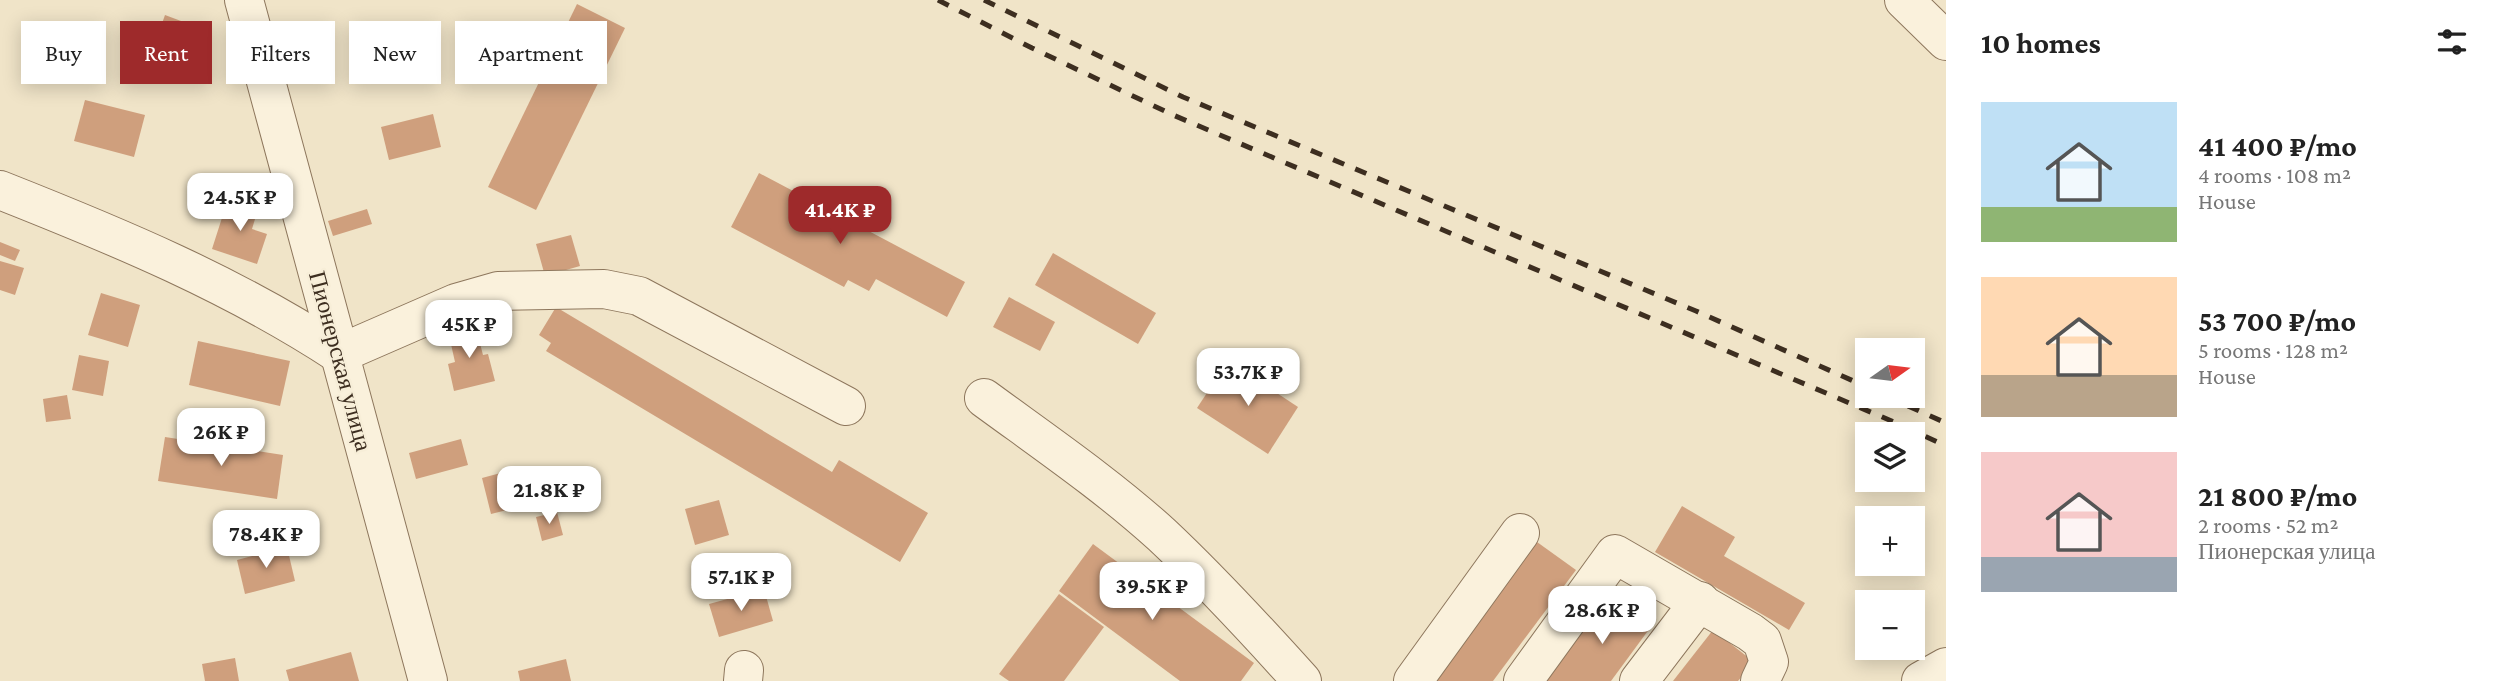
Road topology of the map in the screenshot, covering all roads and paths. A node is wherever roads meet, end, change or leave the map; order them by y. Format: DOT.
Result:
graph roads {
  1 [pos="244,0"];
  2 [pos="1904,0"];
  3 [pos="1946,41"];
  4 [pos="0,190"];
  5 [pos="339,354"];
  6 [pos="984,398"];
  7 [pos="846,406"];
  8 [pos="1520,533"];
  9 [pos="1700,601"];
  10 [pos="1946,667"];
  11 [pos="428,681"];
  12 [pos="1302,681"];
  13 [pos="1413,681"];
  14 [pos="1523,681"];
  15 [pos="1639,681"];
  16 [pos="1760,681"];
  17 [pos="1921,681"];
  1 -- 5 [label="street, Пионерская улица"];
  2 -- 3 [label="street"];
  4 -- 5 [label="street"];
  5 -- 7 [label="street"];
  5 -- 11 [label="street, Пионерская улица"];
  6 -- 12 [label="street"];
  8 -- 13 [label="street"];
  9 -- 14 [label="street"];
  9 -- 15 [label="street"];
  9 -- 16 [label="street"];
  10 -- 17 [label="street"];
}
